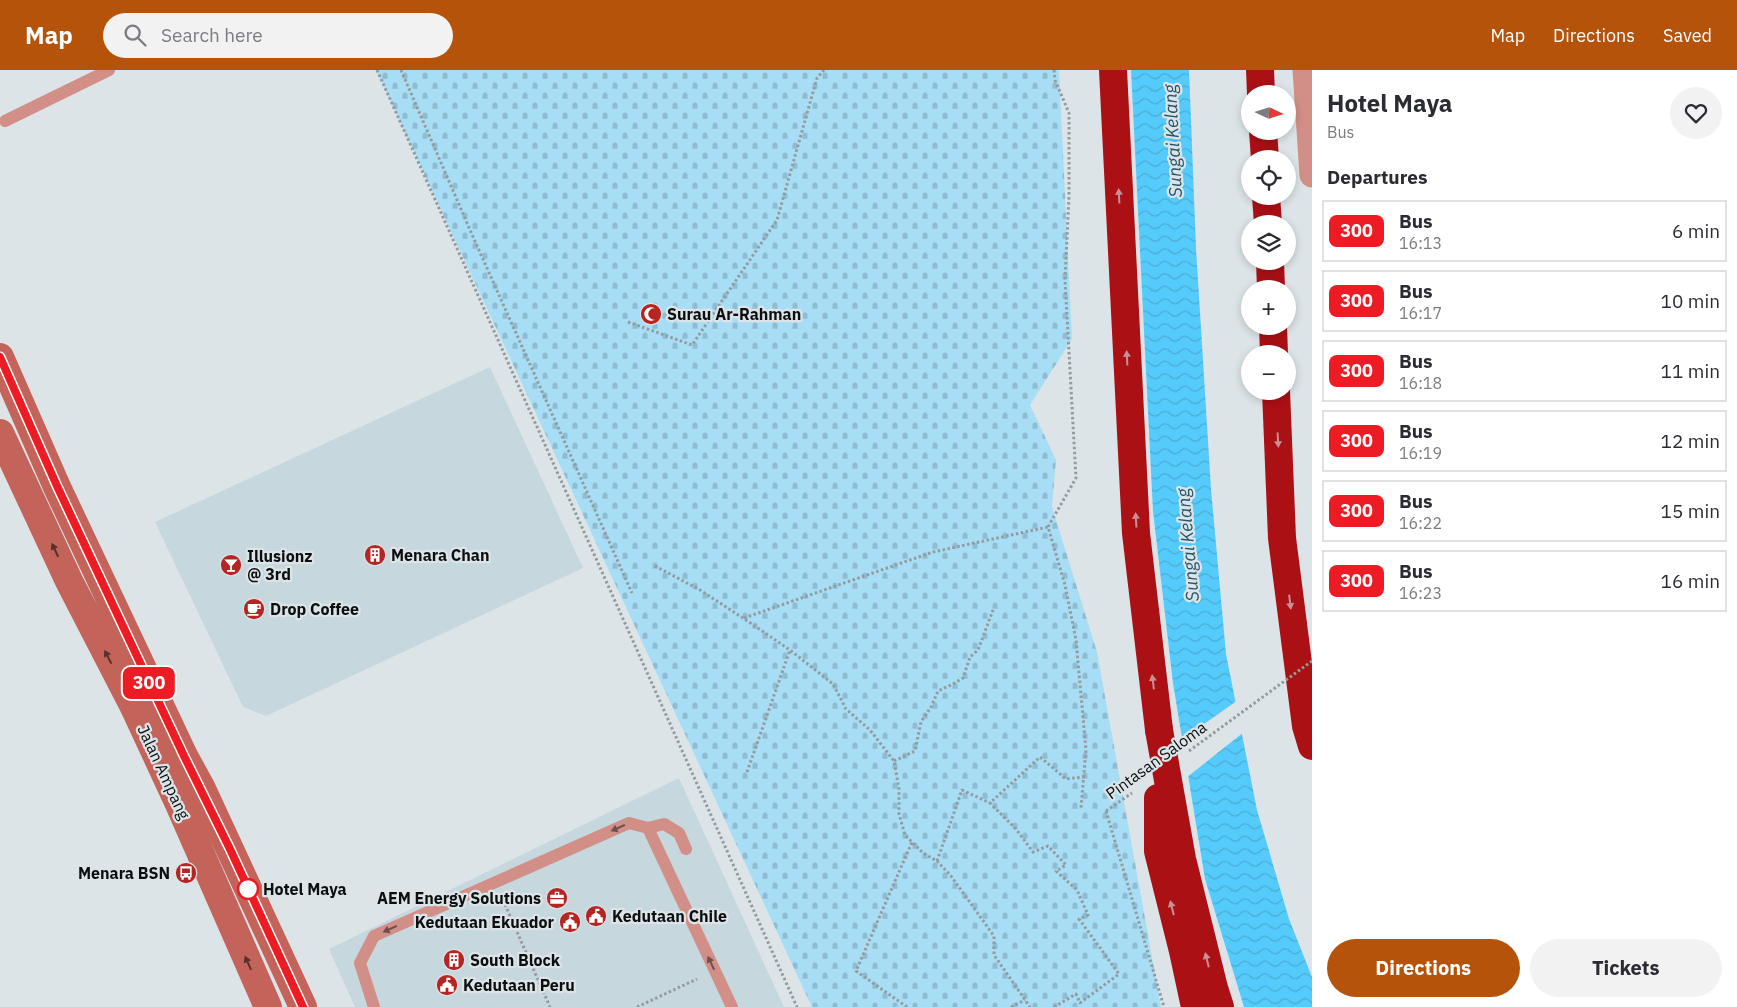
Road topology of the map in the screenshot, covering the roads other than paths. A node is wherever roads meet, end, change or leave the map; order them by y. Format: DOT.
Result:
graph roads {
  1 [pos="110,70"];
  2 [pos="1113,70"];
  3 [pos="1260,70"];
  4 [pos="1306,70"];
  5 [pos="1261,85"];
  6 [pos="5,121"];
  7 [pos="1312,175"];
  8 [pos="0,357"];
  9 [pos="1276,400"];
  10 [pos="0,433"];
  11 [pos="1159,730"];
  12 [pos="1312,746"];
  13 [pos="648,828"];
  14 [pos="686,849"];
  15 [pos="268,1007"];
  16 [pos="303,1007"];
  17 [pos="374,1007"];
  18 [pos="732,1007"];
  19 [pos="1195,1007"];
  20 [pos="1220,1007"];
  1 -- 6 [label="lane"];
  11 -- 2 [label="highway, one-way"];
  3 -- 5 [label="highway"];
  4 -- 7 [label="street"];
  8 -- 16 [label="main road, Jalan Ampang"];
  9 -- 12 [label="highway, one-way"];
  15 -- 10 [label="main road, Jalan Ampang, one-way"];
  19 -- 11 [label="highway, one-way, bridge"];
  20 -- 11 [label="highway, one-way, bridge"];
  13 -- 14 [label="lane"];
  13 -- 17 [label="lane, one-way"];
  18 -- 13 [label="lane, one-way"];
}
